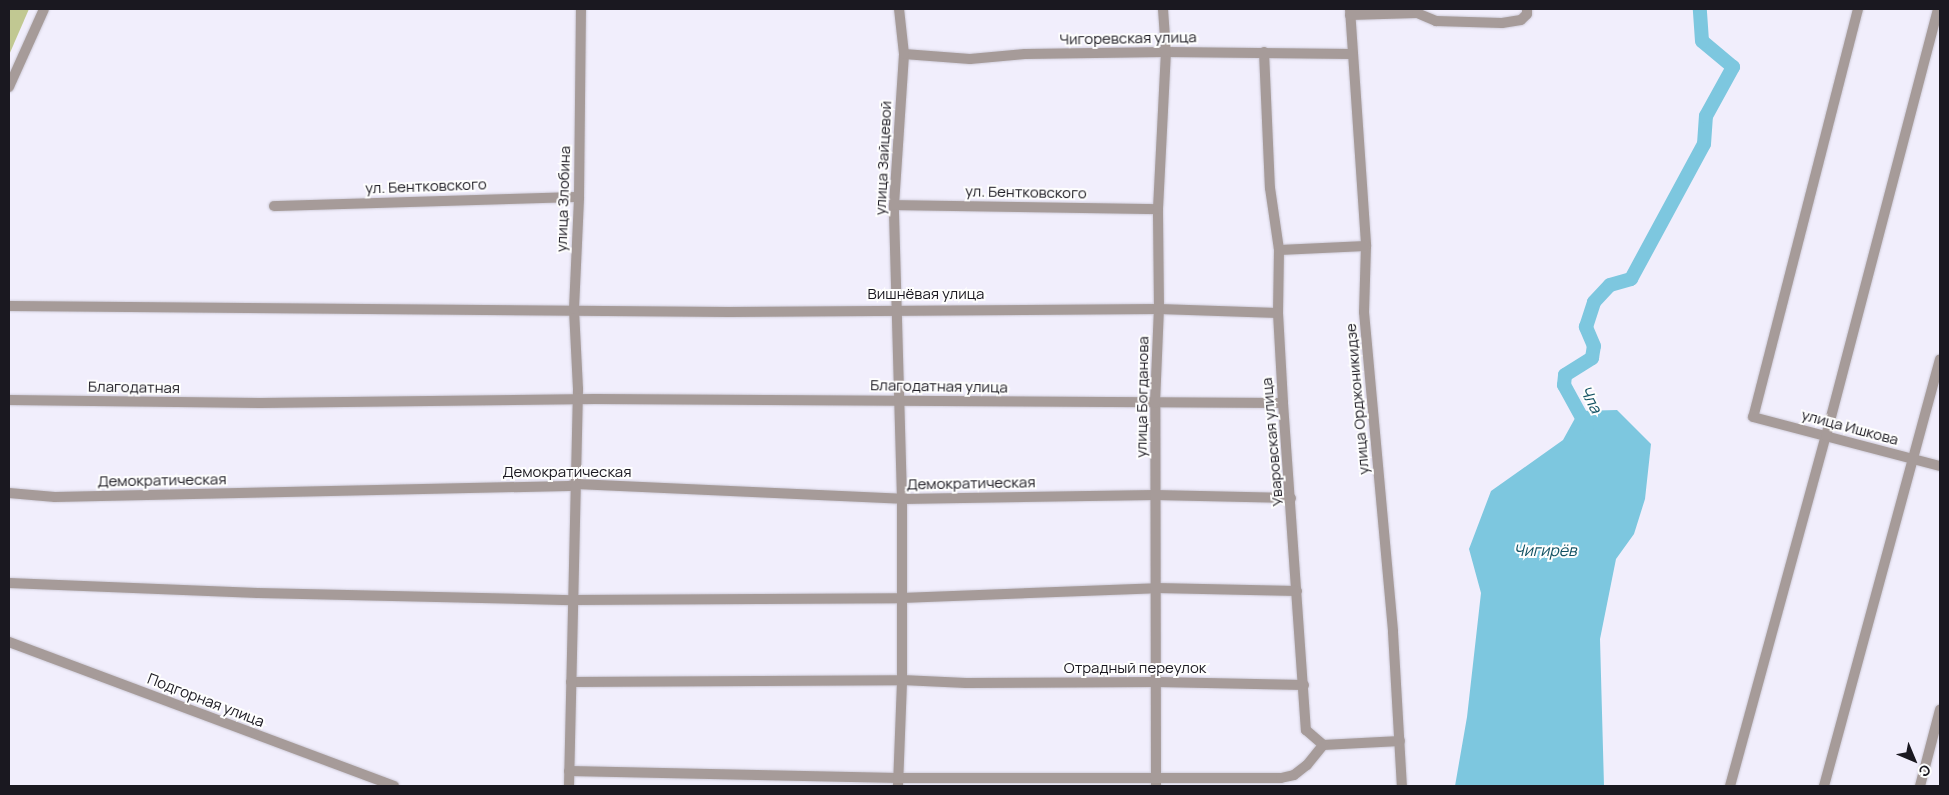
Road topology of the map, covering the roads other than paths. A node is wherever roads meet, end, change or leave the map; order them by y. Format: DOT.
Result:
graph roads {
  1 [pos="44,9"];
  2 [pos="581,9"];
  3 [pos="899,9"];
  4 [pos="1163,9"];
  5 [pos="1527,9"];
  6 [pos="1858,9"];
  7 [pos="1938,9"];
  8 [pos="1350,12"];
  9 [pos="1166,52"];
  10 [pos="1264,52"];
  11 [pos="904,54"];
  12 [pos="1352,54"];
  13 [pos="9,86"];
  14 [pos="580,197"];
  15 [pos="894,205"];
  16 [pos="274,206"];
  17 [pos="1158,209"];
  18 [pos="1366,246"];
  19 [pos="1279,250"];
  20 [pos="9,306"];
  21 [pos="898,309"];
  22 [pos="1159,309"];
  23 [pos="574,310"];
  24 [pos="1278,313"];
  25 [pos="1940,359"];
  26 [pos="578,394"];
  27 [pos="9,400"];
  28 [pos="900,401"];
  29 [pos="1155,403"];
  30 [pos="1283,403"];
  31 [pos="1826,436"];
  32 [pos="1914,459"];
  33 [pos="1940,466"];
  34 [pos="576,484"];
  35 [pos="9,493"];
  36 [pos="1155,495"];
  37 [pos="1291,498"];
  38 [pos="902,499"];
  39 [pos="9,583"];
  40 [pos="1156,588"];
  41 [pos="1297,591"];
  42 [pos="901,598"];
  43 [pos="573,600"];
  44 [pos="9,642"];
  45 [pos="902,680"];
  46 [pos="571,682"];
  47 [pos="1157,682"];
  48 [pos="1304,686"];
  49 [pos="1940,710"];
  50 [pos="1400,741"];
  51 [pos="1322,745"];
  52 [pos="569,771"];
  53 [pos="898,782"];
  54 [pos="1156,782"];
  55 [pos="394,786"];
  56 [pos="569,786"];
  57 [pos="1402,786"];
  58 [pos="1730,786"];
  59 [pos="1824,786"];
  60 [pos="1920,786"];
  1 -- 13 [label="street"];
  2 -- 14 [label="street, улица Злобина"];
  3 -- 11 [label="street, улица Зайцевой"];
  4 -- 9 [label="street, улица Богданова"];
  5 -- 8 [label="street"];
  6 -- 31 [label="street, улица Ишкова"];
  7 -- 31 [label="street"];
  8 -- 12 [label="street, улица Орджоникидзе"];
  9 -- 10 [label="street, Чигоревская улица"];
  9 -- 11 [label="street, Чигоревская улица"];
  9 -- 17 [label="street, улица Богданова"];
  10 -- 12 [label="street, Чигоревская улица"];
  10 -- 19 [label="street, Уваровская улица"];
  11 -- 15 [label="street, улица Зайцевой"];
  12 -- 18 [label="street, улица Орджоникидзе"];
  14 -- 16 [label="street, ул. Бентковского"];
  14 -- 23 [label="street, улица Злобина"];
  15 -- 17 [label="street, ул. Бентковского"];
  15 -- 21 [label="street, улица Зайцевой"];
  17 -- 22 [label="street, улица Богданова"];
  18 -- 19 [label="street"];
  18 -- 50 [label="street, улица Орджоникидзе"];
  19 -- 24 [label="street, Уваровская улица"];
  20 -- 23 [label="street, Вишнёвая улица"];
  21 -- 22 [label="street, Вишнёвая улица"];
  21 -- 23 [label="street, Вишнёвая улица"];
  21 -- 28 [label="street, улица Зайцевой"];
  22 -- 24 [label="street, Вишнёвая улица"];
  22 -- 29 [label="street, улица Богданова"];
  23 -- 26 [label="street, улица Злобина"];
  24 -- 30 [label="street, Уваровская улица"];
  25 -- 32 [label="street"];
  26 -- 27 [label="street, Благодатная"];
  26 -- 28 [label="street, Благодатная улица"];
  26 -- 34 [label="street, улица Злобина"];
  28 -- 29 [label="street, Благодатная улица"];
  28 -- 38 [label="street, улица Зайцевой"];
  29 -- 30 [label="street, Благодатная улица"];
  29 -- 36 [label="street, улица Богданова"];
  30 -- 37 [label="street, Уваровская улица"];
  31 -- 32 [label="street, улица Ишкова"];
  31 -- 58 [label="street"];
  32 -- 33 [label="street, улица Ишкова"];
  32 -- 59 [label="street"];
  34 -- 35 [label="street, Демократическая"];
  34 -- 38 [label="street, Демократическая"];
  34 -- 43 [label="street, улица Злобина"];
  36 -- 37 [label="street, Демократическая"];
  36 -- 38 [label="street, Демократическая"];
  36 -- 40 [label="street, улица Богданова"];
  37 -- 41 [label="street, Уваровская улица"];
  38 -- 42 [label="street, улица Зайцевой"];
  39 -- 43 [label="street"];
  40 -- 41 [label="street"];
  40 -- 42 [label="street"];
  40 -- 47 [label="street, улица Богданова"];
  41 -- 48 [label="street, Уваровская улица"];
  42 -- 43 [label="street"];
  42 -- 45 [label="street, улица Зайцевой"];
  43 -- 46 [label="street, улица Злобина"];
  44 -- 55 [label="street, Подгорная улица"];
  45 -- 46 [label="street, Отрадный переулок"];
  45 -- 47 [label="street, Отрадный переулок"];
  45 -- 53 [label="street, улица Зайцевой"];
  46 -- 52 [label="street, улица Злобина"];
  47 -- 48 [label="street, Отрадный переулок"];
  47 -- 54 [label="street, улица Богданова"];
  48 -- 51 [label="street, Уваровская улица"];
  49 -- 60 [label="street"];
  50 -- 51 [label="street"];
  50 -- 57 [label="street, улица Орджоникидзе"];
  51 -- 54 [label="street"];
  52 -- 53 [label="street"];
  52 -- 56 [label="street, улица Злобина"];
  53 -- 54 [label="street"];
}
